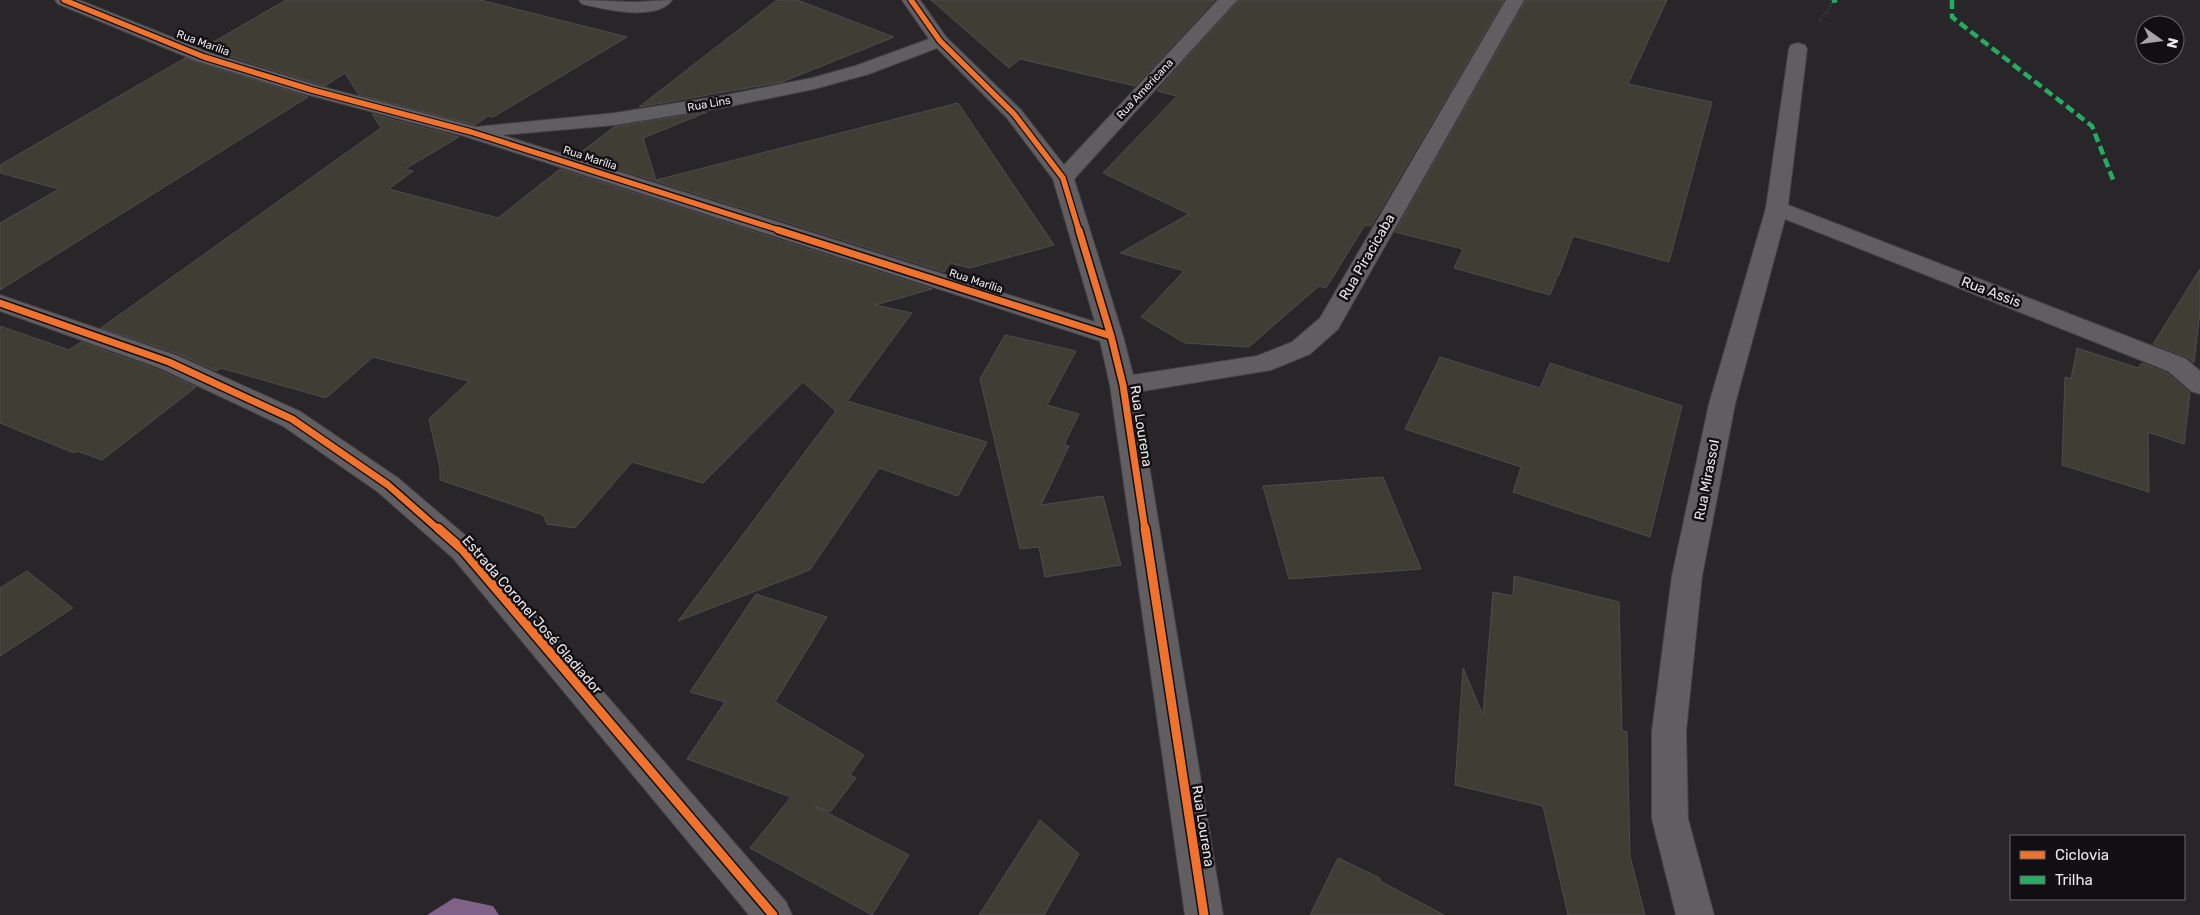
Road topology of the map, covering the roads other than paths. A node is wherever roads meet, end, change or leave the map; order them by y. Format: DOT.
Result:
graph roads {
  1 [pos="64,0"];
  2 [pos="588,0"];
  3 [pos="663,0"];
  4 [pos="1228,0"];
  5 [pos="1515,0"];
  6 [pos="922,4"];
  7 [pos="940,41"];
  8 [pos="1798,49"];
  9 [pos="471,132"];
  10 [pos="1063,178"];
  11 [pos="1777,208"];
  12 [pos="0,304"];
  13 [pos="1111,336"];
  14 [pos="1123,385"];
  15 [pos="2200,386"];
  16 [pos="773,915"];
  17 [pos="1204,915"];
  18 [pos="1695,915"];
  1 -- 9 [label="street, Rua Marília"];
  2 -- 3 [label="street"];
  4 -- 10 [label="street, Rua Americana"];
  5 -- 14 [label="street, Rua Piracicaba"];
  6 -- 7 [label="street, Rua Lourena"];
  7 -- 9 [label="street, Rua Lins"];
  7 -- 10 [label="street, Rua Lourena"];
  8 -- 11 [label="street, Rua Mirassol"];
  9 -- 13 [label="street, Rua Marília"];
  10 -- 13 [label="street, Rua Lourena"];
  11 -- 15 [label="street, Rua Assis"];
  11 -- 18 [label="street, Rua Mirassol"];
  12 -- 16 [label="street, Estrada Coronel José Gladiador"];
  13 -- 14 [label="street, Rua Lourena"];
  14 -- 17 [label="street, Rua Lourena"];
}
